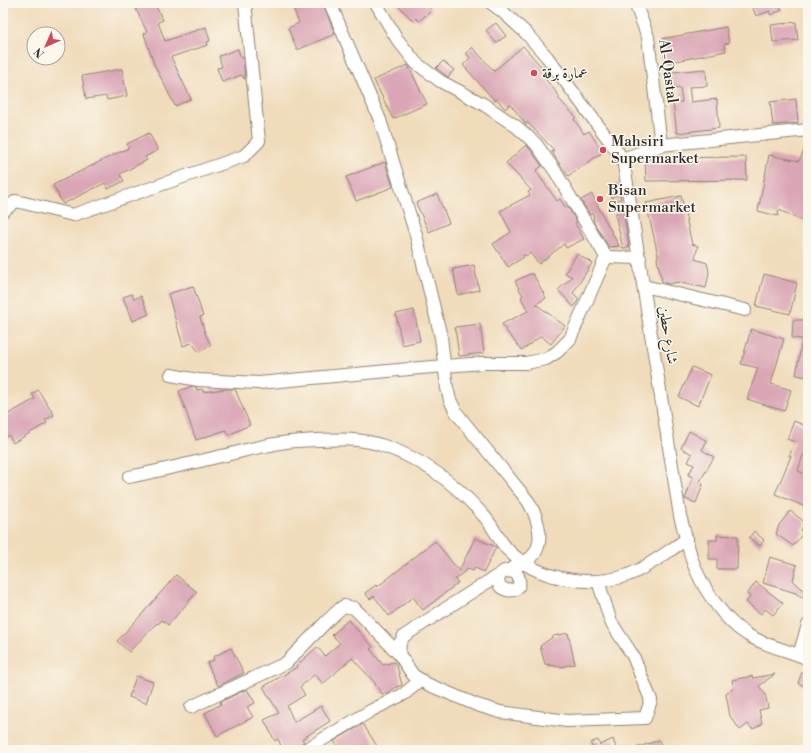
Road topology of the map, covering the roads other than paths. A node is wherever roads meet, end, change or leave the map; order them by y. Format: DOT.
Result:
graph roads {
  1 [pos="245,3"];
  2 [pos="330,3"];
  3 [pos="376,3"];
  4 [pos="491,3"];
  5 [pos="635,3"];
  6 [pos="808,130"];
  7 [pos="661,145"];
  8 [pos="623,159"];
  9 [pos="3,211"];
  10 [pos="606,257"];
  11 [pos="640,258"];
  12 [pos="644,286"];
  13 [pos="745,310"];
  14 [pos="445,366"];
  15 [pos="171,375"];
  16 [pos="129,477"];
  17 [pos="687,539"];
  18 [pos="508,550"];
  19 [pos="524,562"];
  20 [pos="504,572"];
  21 [pos="547,574"];
  22 [pos="520,580"];
  23 [pos="598,581"];
  24 [pos="476,589"];
  25 [pos="506,591"];
  26 [pos="808,625"];
  27 [pos="378,632"];
  28 [pos="404,636"];
  29 [pos="399,654"];
  30 [pos="804,657"];
  31 [pos="421,680"];
  32 [pos="191,707"];
  33 [pos="306,750"];
  1 -- 9 [label="street"];
  2 -- 14 [label="street"];
  3 -- 10 [label="street"];
  4 -- 8 [label="street, شارع حطين"];
  5 -- 7 [label="street, Al-Qastal"];
  6 -- 7 [label="street"];
  7 -- 8 [label="street"];
  8 -- 11 [label="street, شارع حطين"];
  10 -- 11 [label="street"];
  10 -- 14 [label="street"];
  11 -- 12 [label="street, شارع حطين"];
  12 -- 13 [label="street"];
  12 -- 17 [label="street, شارع حطين"];
  14 -- 15 [label="street"];
  14 -- 19 [label="street"];
  16 -- 18 [label="street"];
  17 -- 23 [label="street"];
  17 -- 30 [label="street, شارع حطين"];
  18 -- 19 [label="street"];
  18 -- 20 [label="street"];
  19 -- 20 [label="street"];
  19 -- 21 [label="street"];
  19 -- 22 [label="street"];
  20 -- 22 [label="street"];
  20 -- 24 [label="street"];
  20 -- 25 [label="street"];
  21 -- 22 [label="street"];
  21 -- 23 [label="street"];
  22 -- 25 [label="street"];
  23 -- 31 [label="street"];
  24 -- 25 [label="street"];
  24 -- 28 [label="street"];
  26 -- 30 [label="street"];
  27 -- 28 [label="street"];
  27 -- 29 [label="street"];
  27 -- 32 [label="street"];
  28 -- 29 [label="street"];
  29 -- 31 [label="street"];
  31 -- 33 [label="street"];
}
